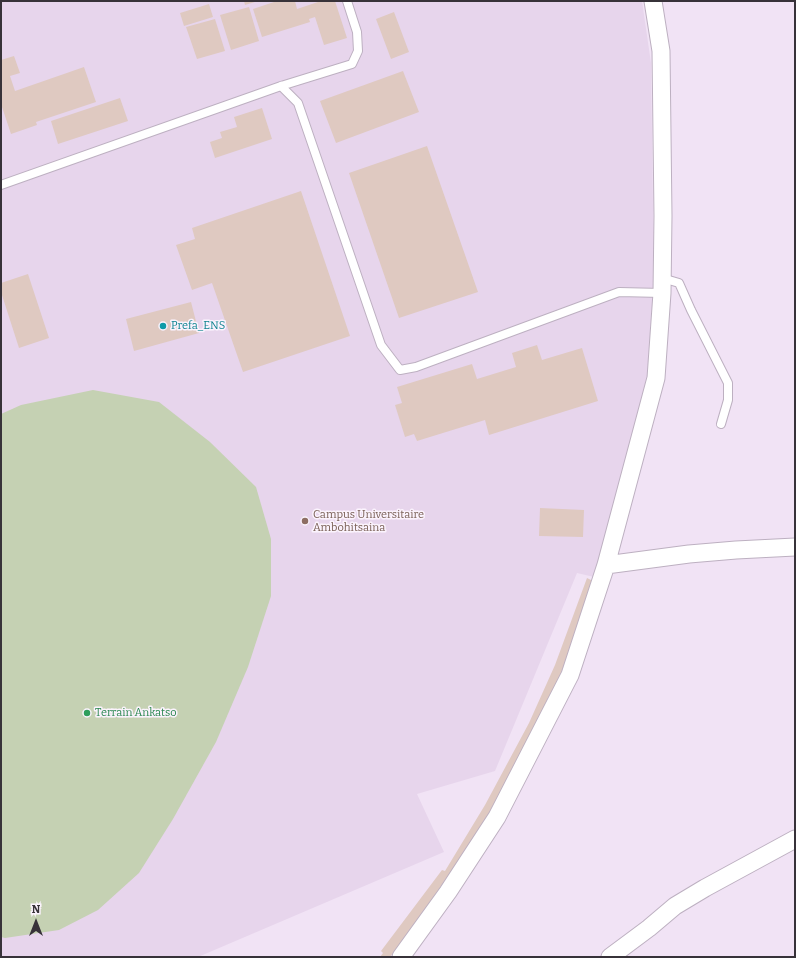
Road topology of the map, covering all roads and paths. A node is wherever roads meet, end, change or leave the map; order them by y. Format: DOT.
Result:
graph roads {
  1 [pos="347,1"];
  2 [pos="654,1"];
  3 [pos="281,86"];
  4 [pos="1,185"];
  5 [pos="662,285"];
  6 [pos="721,424"];
  7 [pos="795,547"];
  8 [pos="606,565"];
  9 [pos="795,839"];
  10 [pos="401,957"];
  11 [pos="610,957"];
  1 -- 3 [label="lane"];
  2 -- 5 [label="street"];
  3 -- 4 [label="lane"];
  3 -- 5 [label="lane"];
  5 -- 6 [label="lane"];
  5 -- 8 [label="street"];
  7 -- 8 [label="street"];
  8 -- 10 [label="street"];
  9 -- 11 [label="street"];
}
